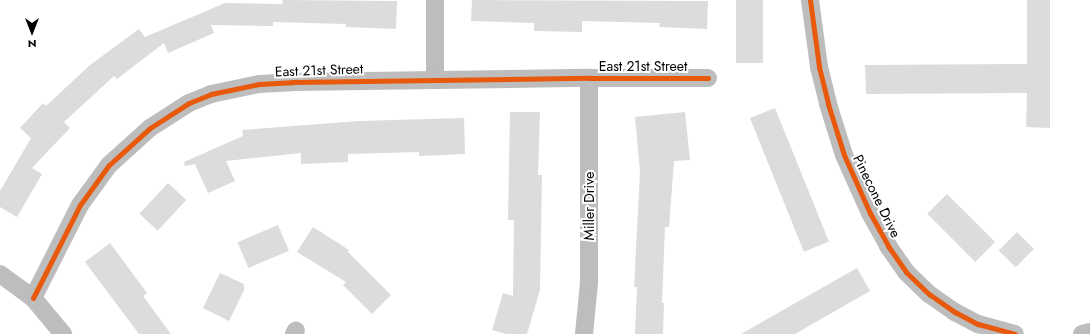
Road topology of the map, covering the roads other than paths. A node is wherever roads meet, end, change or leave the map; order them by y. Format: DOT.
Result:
graph roads {
  1 [pos="435,0"];
  2 [pos="810,0"];
  3 [pos="589,78"];
  4 [pos="708,78"];
  5 [pos="435,80"];
  6 [pos="0,274"];
  7 [pos="33,298"];
  8 [pos="1090,332"];
  9 [pos="63,334"];
  10 [pos="584,334"];
  11 [pos="1015,334"];
  12 [pos="1082,334"];
  1 -- 5 [label="street"];
  2 -- 11 [label="street, Pinecone Drive"];
  3 -- 4 [label="street, East 21st Street"];
  3 -- 5 [label="street, East 21st Street"];
  3 -- 10 [label="street, Miller Drive"];
  5 -- 7 [label="street, East 21st Street"];
  6 -- 7 [label="street"];
  7 -- 9 [label="street"];
  8 -- 12 [label="street"];
}
